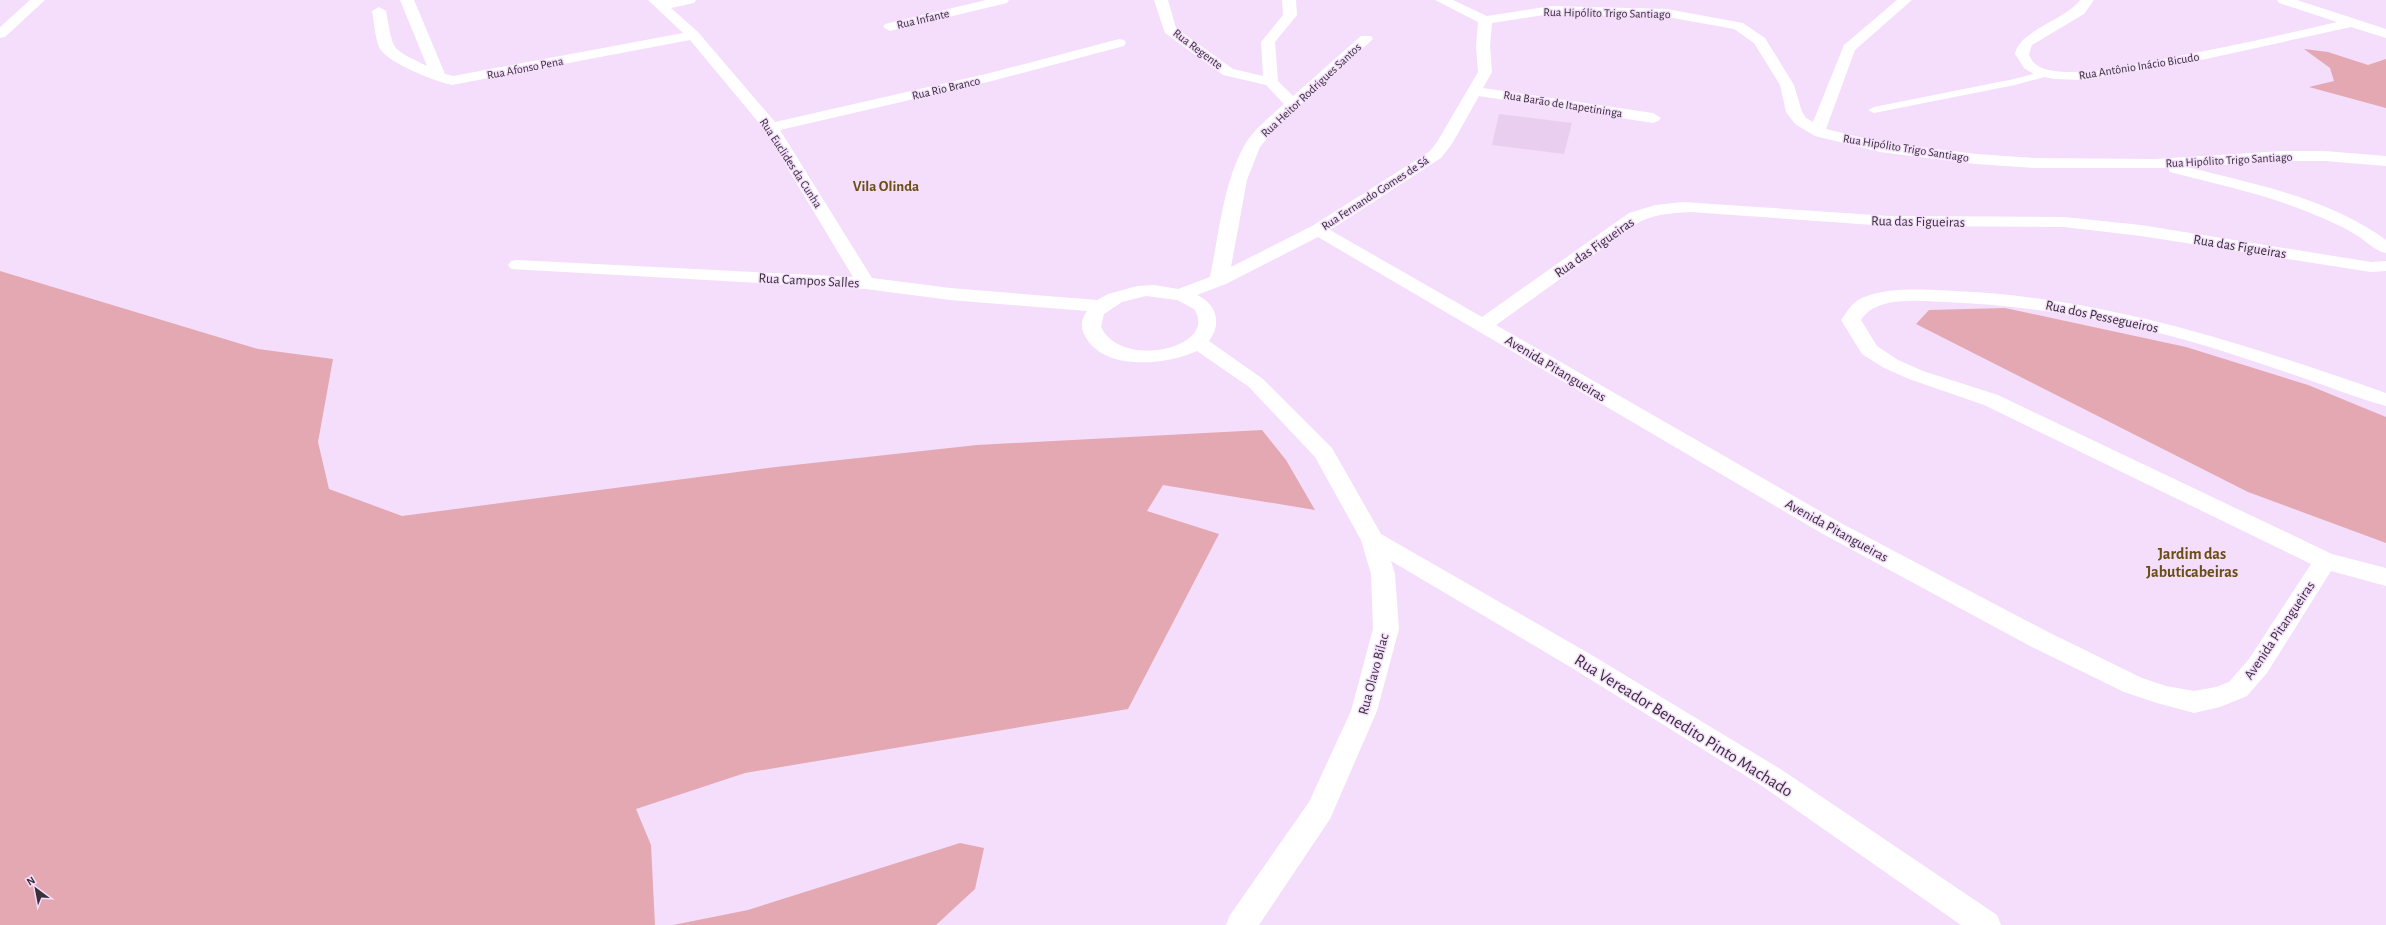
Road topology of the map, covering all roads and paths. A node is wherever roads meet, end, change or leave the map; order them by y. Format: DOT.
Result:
graph roads {
  1 [pos="38,0"];
  2 [pos="407,0"];
  3 [pos="689,0"];
  4 [pos="1002,0"];
  5 [pos="1161,0"];
  6 [pos="1290,0"];
  7 [pos="1442,0"];
  8 [pos="1905,0"];
  9 [pos="2087,0"];
  10 [pos="2284,0"];
  11 [pos="658,3"];
  12 [pos="379,12"];
  13 [pos="1485,20"];
  14 [pos="2350,23"];
  15 [pos="890,26"];
  16 [pos="0,34"];
  17 [pos="2386,34"];
  18 [pos="693,35"];
  19 [pos="1366,39"];
  20 [pos="1119,43"];
  21 [pos="2048,73"];
  22 [pos="439,77"];
  23 [pos="1271,82"];
  24 [pos="1474,91"];
  25 [pos="1293,104"];
  26 [pos="1874,110"];
  27 [pos="1653,118"];
  28 [pos="771,127"];
  29 [pos="1817,131"];
  30 [pos="2386,161"];
  31 [pos="2155,164"];
  32 [pos="1318,230"];
  33 [pos="2386,248"];
  34 [pos="517,265"];
  35 [pos="2386,266"];
  36 [pos="1219,280"];
  37 [pos="866,283"];
  38 [pos="1181,294"];
  39 [pos="1100,306"];
  40 [pos="1483,325"];
  41 [pos="1197,342"];
  42 [pos="2386,400"];
  43 [pos="1373,540"];
  44 [pos="2325,561"];
  45 [pos="2386,577"];
  46 [pos="1970,920"];
  47 [pos="1241,925"];
  1 -- 16 [label="street"];
  2 -- 22 [label="street"];
  3 -- 11 [label="street"];
  4 -- 15 [label="street, Rua Infante"];
  5 -- 23 [label="street, Rua Regente"];
  6 -- 23 [label="street"];
  7 -- 13 [label="street"];
  8 -- 29 [label="street"];
  9 -- 21 [label="street, Rua Antônio Inácio Bicudo"];
  10 -- 14 [label="street"];
  11 -- 18 [label="street, Rua Euclides da Cunha"];
  12 -- 22 [label="street, Rua Afonso Pena"];
  13 -- 24 [label="street, Rua Fernando Gomes de Sá"];
  13 -- 29 [label="street, Rua Hipólito Trigo Santiago"];
  14 -- 17 [label="street"];
  14 -- 21 [label="street, Rua Antônio Inácio Bicudo"];
  18 -- 22 [label="street, Rua Afonso Pena"];
  18 -- 28 [label="street, Rua Euclides da Cunha"];
  19 -- 25 [label="street, Rua Heitor Rodrigues Santos"];
  20 -- 28 [label="street, Rua Rio Branco"];
  21 -- 26 [label="lane"];
  23 -- 25 [label="street"];
  24 -- 27 [label="street, Rua Barão de Itapetininga"];
  24 -- 32 [label="street, Rua Fernando Gomes de Sá"];
  25 -- 36 [label="street, Rua Heitor Rodrigues Santos"];
  28 -- 37 [label="street, Rua Euclides da Cunha"];
  29 -- 31 [label="street, Rua Hipólito Trigo Santiago"];
  30 -- 31 [label="street, Rua Hipólito Trigo Santiago"];
  31 -- 33 [label="street"];
  32 -- 36 [label="street, Rua Fernando Gomes de Sá"];
  32 -- 40 [label="street, Avenida Pitangueiras"];
  34 -- 37 [label="street, Rua Campos Salles"];
  35 -- 40 [label="street, Rua das Figueiras"];
  36 -- 38 [label="street, Rua Fernando Gomes de Sá"];
  37 -- 39 [label="street, Rua Campos Salles"];
  38 -- 39 [label="street"];
  38 -- 41 [label="street"];
  39 -- 41 [label="street"];
  40 -- 44 [label="street, Avenida Pitangueiras"];
  41 -- 43 [label="street, Rua Olavo Bilac"];
  42 -- 44 [label="street, Rua dos Pessegueiros"];
  43 -- 46 [label="street, Rua Vereador Benedito Pinto Machado"];
  43 -- 47 [label="street, Rua Olavo Bilac"];
  44 -- 45 [label="street"];
}
